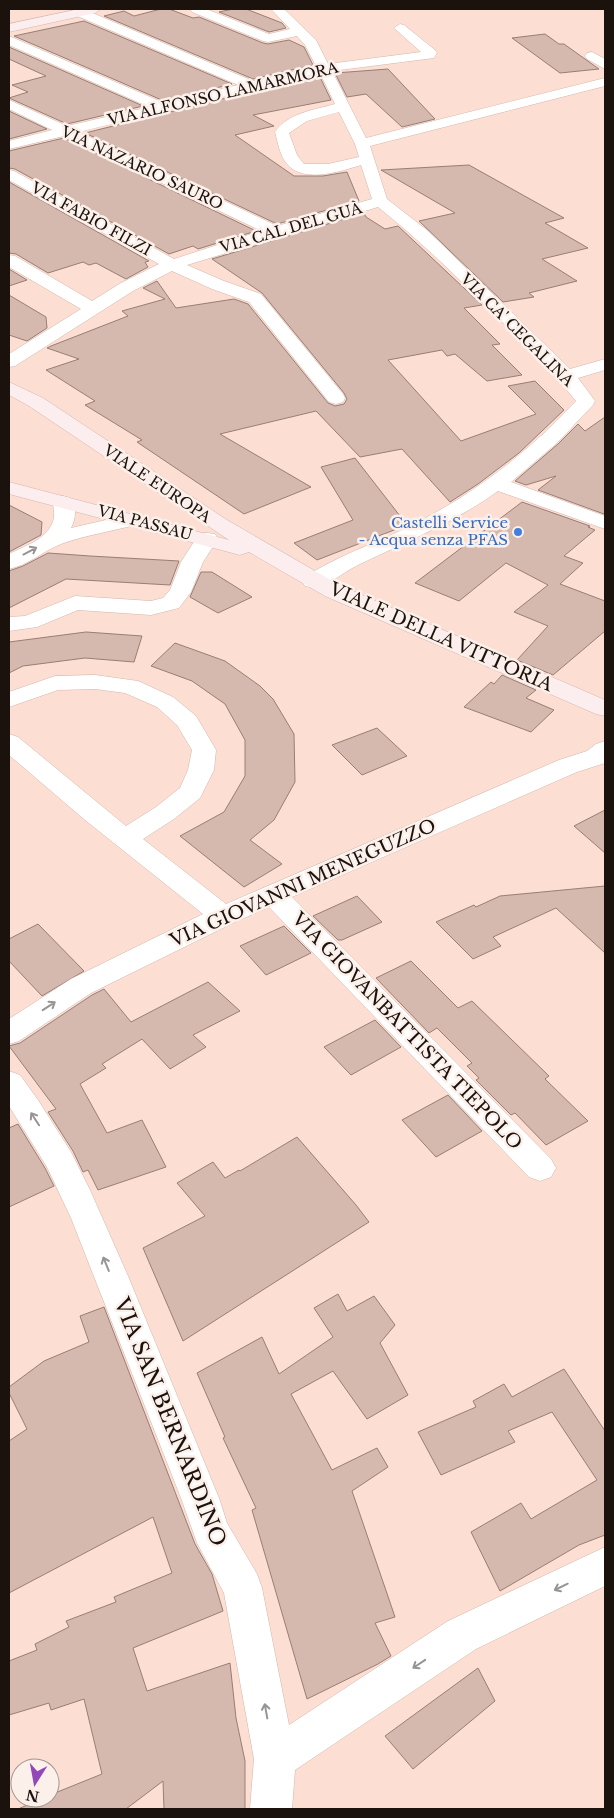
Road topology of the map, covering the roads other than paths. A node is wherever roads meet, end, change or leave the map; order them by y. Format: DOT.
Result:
graph roads {
  1 [pos="95,9"];
  2 [pos="196,9"];
  3 [pos="277,9"];
  4 [pos="78,12"];
  5 [pos="9,28"];
  6 [pos="400,28"];
  7 [pos="301,31"];
  8 [pos="9,40"];
  9 [pos="592,56"];
  10 [pos="605,65"];
  11 [pos="324,68"];
  12 [pos="605,82"];
  13 [pos="250,85"];
  14 [pos="9,104"];
  15 [pos="343,106"];
  16 [pos="164,108"];
  17 [pos="63,130"];
  18 [pos="9,145"];
  19 [pos="364,151"];
  20 [pos="9,174"];
  21 [pos="380,201"];
  22 [pos="276,232"];
  23 [pos="9,260"];
  24 [pos="173,265"];
  25 [pos="93,309"];
  26 [pos="9,362"];
  27 [pos="605,364"];
  28 [pos="566,376"];
  29 [pos="9,377"];
  30 [pos="9,388"];
  31 [pos="336,398"];
  32 [pos="586,401"];
  33 [pos="36,402"];
  34 [pos="605,406"];
  35 [pos="496,483"];
  36 [pos="9,488"];
  37 [pos="63,502"];
  38 [pos="132,520"];
  39 [pos="605,523"];
  40 [pos="207,539"];
  41 [pos="52,540"];
  42 [pos="280,561"];
  43 [pos="9,563"];
  44 [pos="313,581"];
  45 [pos="9,624"];
  46 [pos="9,700"];
  47 [pos="605,708"];
  48 [pos="9,742"];
  49 [pos="605,749"];
  50 [pos="126,838"];
  51 [pos="274,895"];
  52 [pos="223,916"];
  53 [pos="9,1034"];
  54 [pos="9,1084"];
  55 [pos="540,1168"];
  56 [pos="605,1566"];
  57 [pos="275,1759"];
  58 [pos="271,1809"];
  1 -- 4 [label="main road"];
  2 -- 7 [label="street"];
  3 -- 7 [label="street, VIA CAL DEL GUÀ"];
  4 -- 5 [label="main road"];
  4 -- 13 [label="street"];
  6 -- 11 [label="street, VIA ALFONSO LAMARMORA"];
  7 -- 11 [label="street, VIA CAL DEL GUÀ"];
  8 -- 16 [label="street"];
  9 -- 10 [label="street"];
  11 -- 13 [label="street, VIA ALFONSO LAMARMORA"];
  11 -- 15 [label="street, VIA CAL DEL GUÀ"];
  12 -- 19 [label="street"];
  13 -- 16 [label="street, VIA ALFONSO LAMARMORA"];
  14 -- 17 [label="street, VIA NAZARIO SAURO"];
  15 -- 19 [label="street, VIA CAL DEL GUÀ"];
  15 -- 19 [label="street"];
  16 -- 17 [label="street, VIA ALFONSO LAMARMORA"];
  17 -- 18 [label="street, VIA ALFONSO LAMARMORA"];
  17 -- 22 [label="street, VIA NAZARIO SAURO"];
  19 -- 21 [label="street, VIA CAL DEL GUÀ"];
  20 -- 24 [label="street, VIA FABIO FILZI"];
  21 -- 22 [label="street, VIA CAL DEL GUÀ"];
  21 -- 28 [label="street, VIA CA' CEGALINA"];
  22 -- 24 [label="street, VIA CAL DEL GUÀ"];
  23 -- 25 [label="street"];
  24 -- 25 [label="street, VIA CAL DEL GUÀ"];
  24 -- 31 [label="street, VIA FABIO FILZI"];
  25 -- 26 [label="street, VIA CAL DEL GUÀ"];
  27 -- 28 [label="street"];
  28 -- 32 [label="street, VIA CA' CEGALINA"];
  29 -- 33 [label="main road, VIALE EUROPA"];
  30 -- 33 [label="main road, VIALE EUROPA"];
  32 -- 34 [label="street"];
  32 -- 35 [label="street, VIA CA' CEGALINA"];
  33 -- 42 [label="main road, VIALE EUROPA"];
  35 -- 39 [label="street"];
  35 -- 44 [label="street, VIA CA' CEGALINA"];
  36 -- 37 [label="main road, VIA PASSAU"];
  37 -- 38 [label="main road, VIA PASSAU"];
  37 -- 41 [label="street"];
  38 -- 40 [label="main road, VIA PASSAU"];
  38 -- 41 [label="street"];
  40 -- 42 [label="main road, VIA PASSAU"];
  40 -- 45 [label="street"];
  43 -- 41 [label="street, one-way"];
  42 -- 44 [label="main road, VIALE DELLA VITTORIA"];
  44 -- 47 [label="main road, VIALE DELLA VITTORIA"];
  46 -- 50 [label="street"];
  48 -- 50 [label="street"];
  49 -- 51 [label="street, VIA GIOVANNI MENEGUZZO"];
  50 -- 52 [label="street"];
  51 -- 52 [label="street, VIA GIOVANNI MENEGUZZO"];
  51 -- 55 [label="street, VIA GIOVANBATTISTA TIEPOLO"];
  53 -- 52 [label="street, VIA GIOVANNI MENEGUZZO, one-way"];
  57 -- 54 [label="street, VIA SAN BERNARDINO, one-way"];
  56 -- 57 [label="street, one-way"];
  57 -- 58 [label="street, VIA SAN BERNARDINO"];
}
